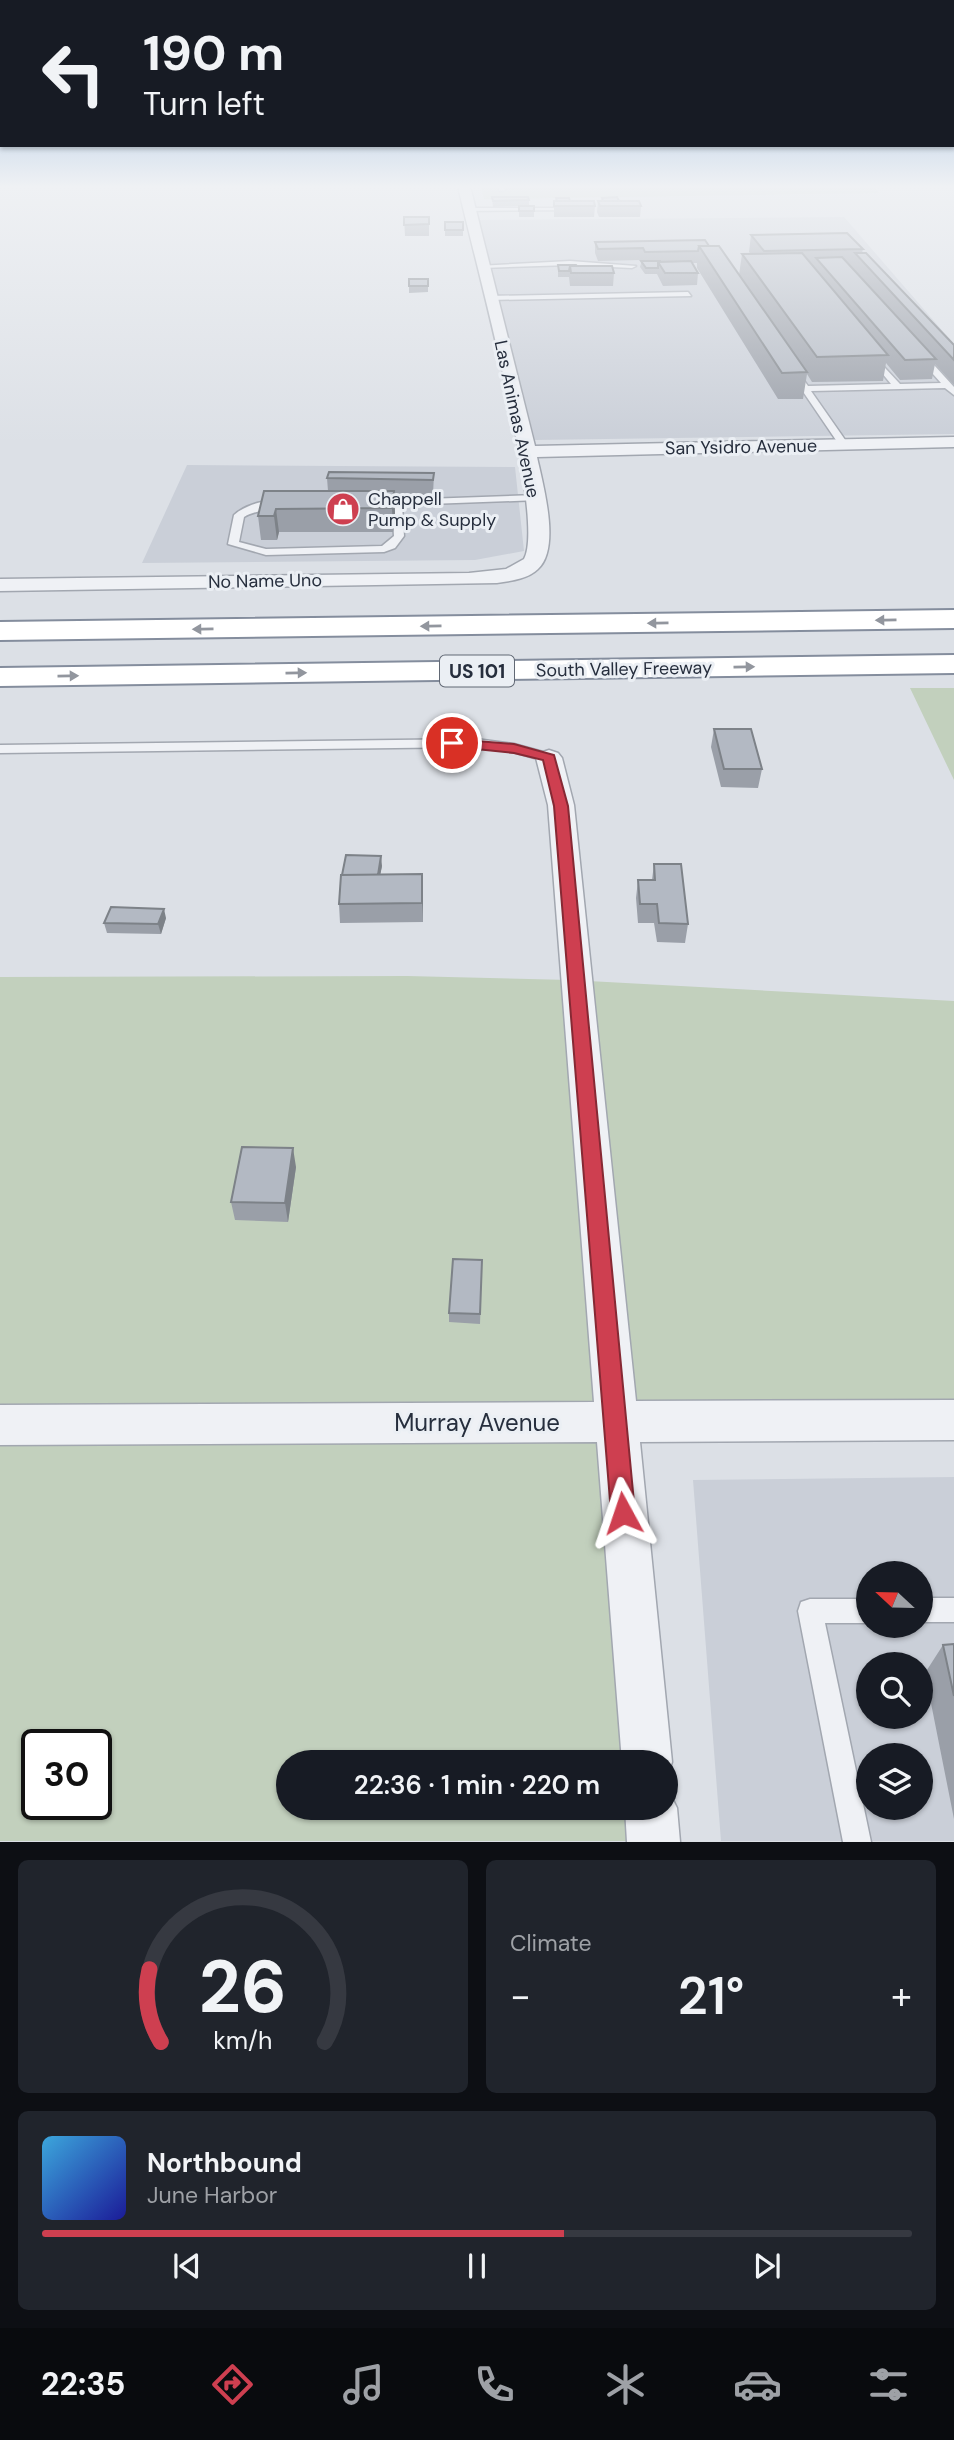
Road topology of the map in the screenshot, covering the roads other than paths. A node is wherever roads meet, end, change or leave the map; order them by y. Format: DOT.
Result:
graph roads {
  1 [pos="483,272"];
  2 [pos="688,294"];
  3 [pos="490,298"];
  4 [pos="910,344"];
  5 [pos="863,345"];
  6 [pos="789,366"];
  7 [pos="897,386"];
  8 [pos="805,388"];
  9 [pos="951,389"];
  10 [pos="954,442"];
  11 [pos="842,444"];
  12 [pos="528,452"];
  13 [pos="534,498"];
  14 [pos="359,503"];
  15 [pos="397,503"];
  16 [pos="295,504"];
  17 [pos="528,567"];
  18 [pos="0,584"];
  19 [pos="954,619"];
  20 [pos="0,631"];
  21 [pos="954,664"];
  22 [pos="0,677"];
  23 [pos="0,749"];
  24 [pos="549,758"];
  25 [pos="954,1420"];
  26 [pos="615,1422"];
  27 [pos="0,1425"];
  28 [pos="954,1609"];
  29 [pos="933,1610"];
  30 [pos="856,1611"];
  31 [pos="646,1750"];
  32 [pos="652,1820"];
  33 [pos="654,1842"];
  34 [pos="857,1842"];
  1 -- 3 [label="street, Las Animas Avenue"];
  2 -- 3 [label="lane"];
  3 -- 12 [label="street, Las Animas Avenue"];
  4 -- 9 [label="lane"];
  5 -- 7 [label="lane"];
  6 -- 8 [label="lane"];
  7 -- 8 [label="lane"];
  7 -- 9 [label="lane"];
  8 -- 11 [label="lane"];
  10 -- 11 [label="street, San Ysidro Avenue"];
  11 -- 12 [label="street, San Ysidro Avenue"];
  12 -- 13 [label="street, Las Animas Avenue"];
  13 -- 15 [label="lane"];
  13 -- 17 [label="street, Las Animas Avenue"];
  14 -- 15 [label="lane"];
  15 -- 16 [label="lane"];
  17 -- 18 [label="street, No Name Uno"];
  19 -- 20 [label="highway, US 101, one-way"];
  22 -- 21 [label="highway, South Valley Freeway / US 101, one-way"];
  23 -- 24 [label="lane"];
  24 -- 26 [label="street"];
  25 -- 26 [label="street, Murray Avenue"];
  26 -- 27 [label="street, Murray Avenue"];
  26 -- 31 [label="street"];
  28 -- 29 [label="lane"];
  30 -- 34 [label="lane"];
  32 -- 33 [label="street"];
}
